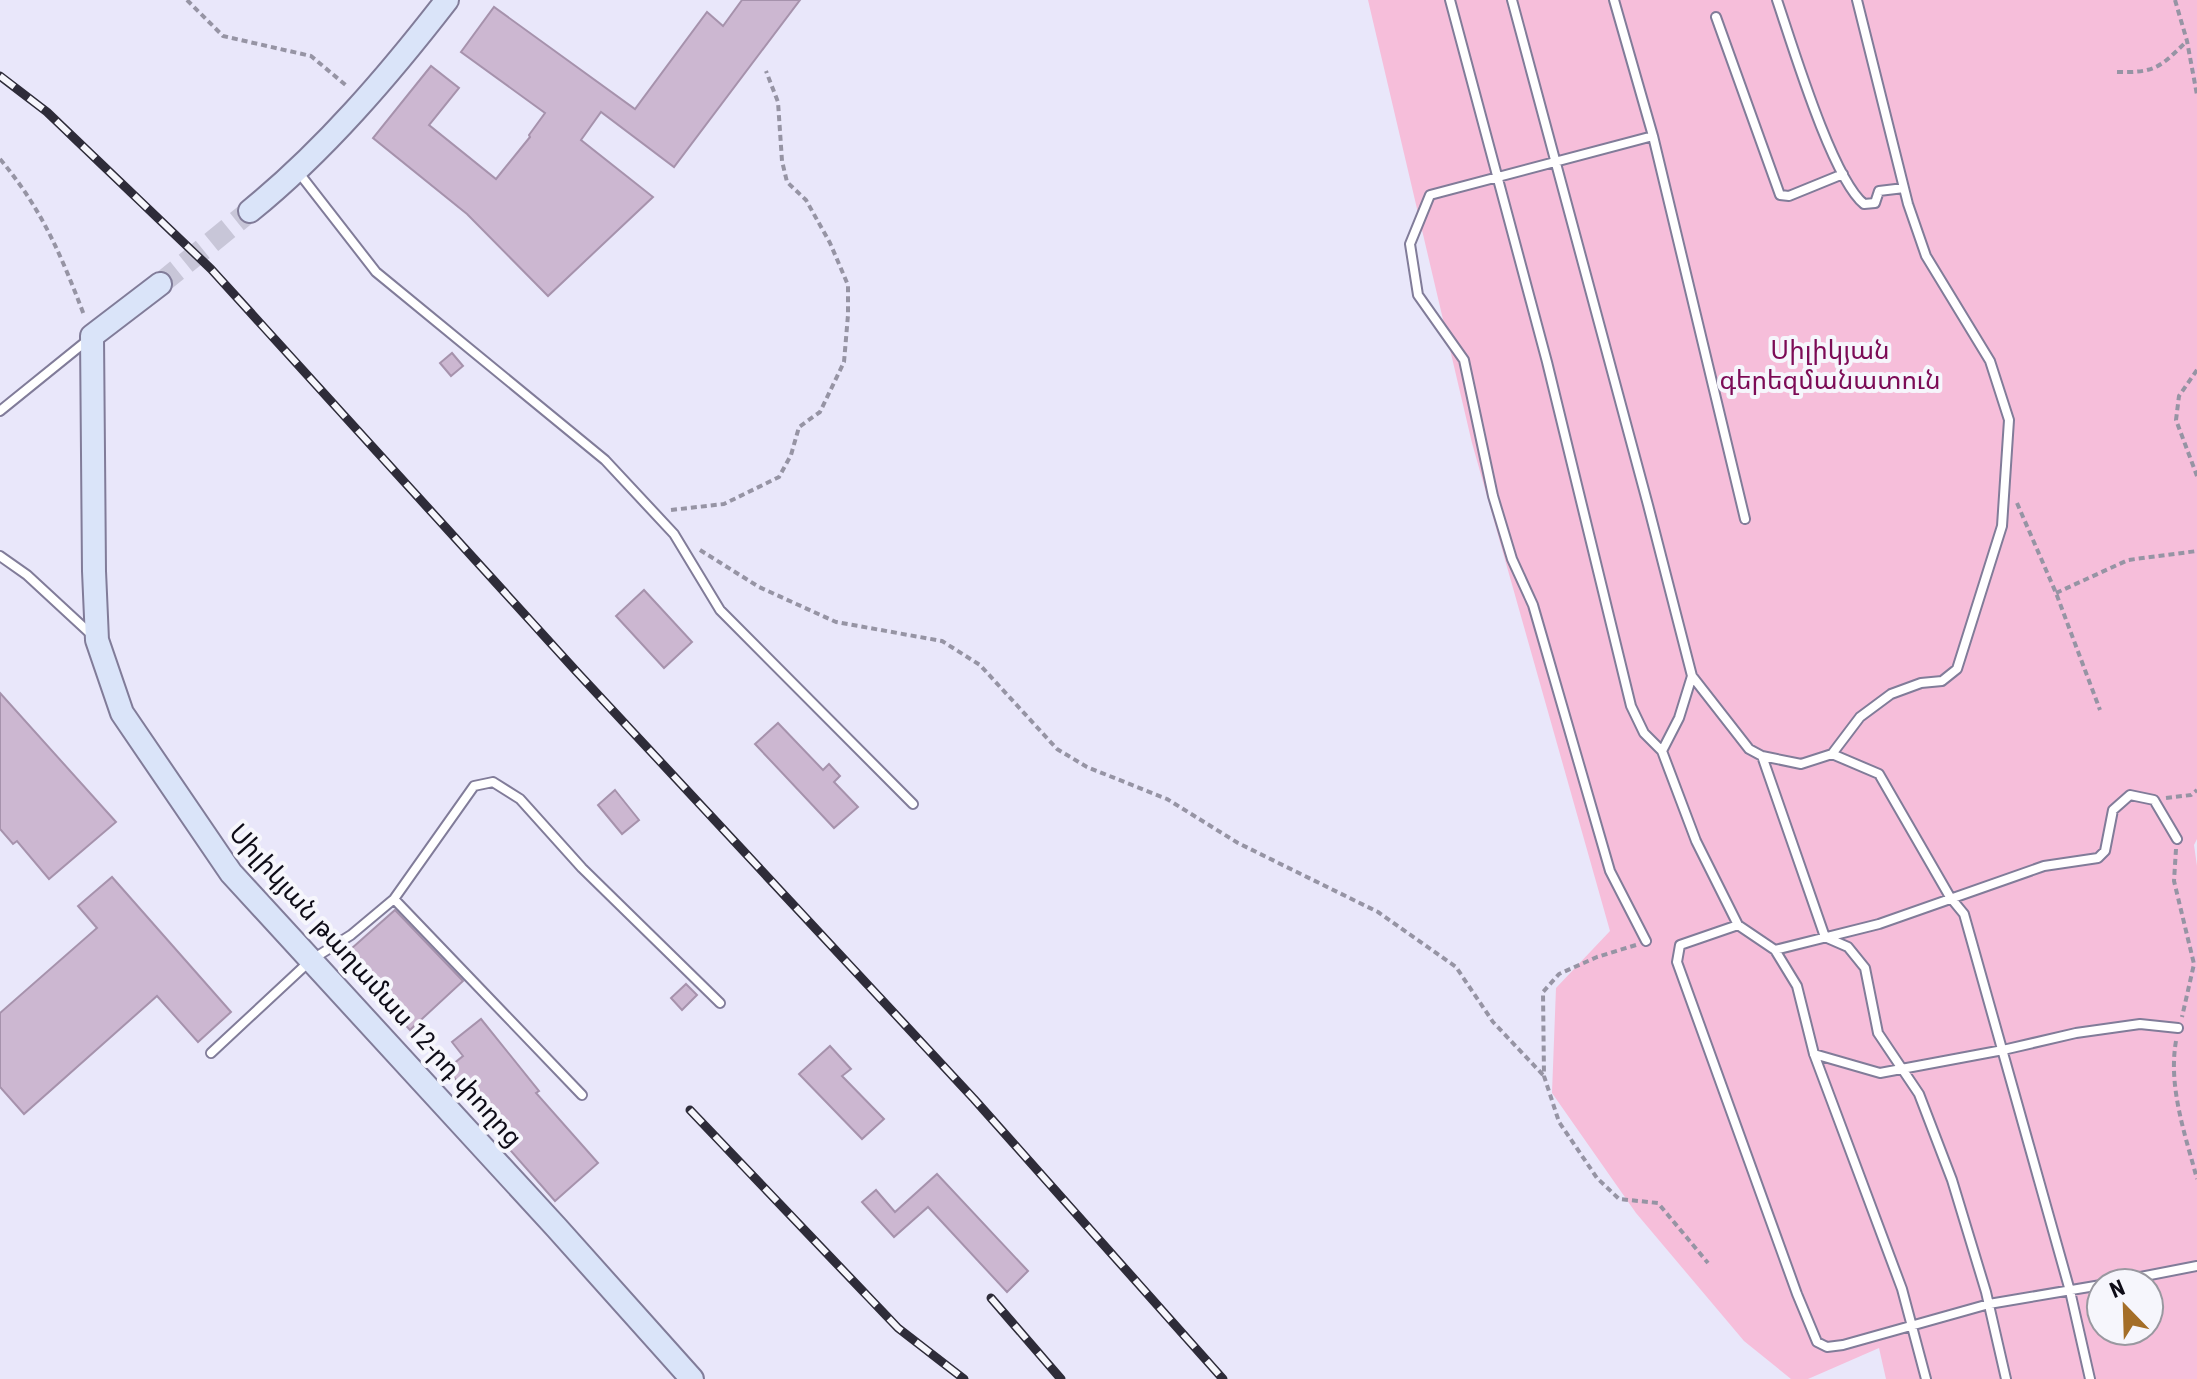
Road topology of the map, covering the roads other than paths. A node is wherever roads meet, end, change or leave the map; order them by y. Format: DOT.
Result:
graph roads {
  1 [pos="447,0"];
  2 [pos="1450,0"];
  3 [pos="1512,0"];
  4 [pos="1614,0"];
  5 [pos="1777,0"];
  6 [pos="1857,0"];
  7 [pos="1716,17"];
  8 [pos="1653,136"];
  9 [pos="1556,161"];
  10 [pos="297,169"];
  11 [pos="1843,174"];
  12 [pos="1499,177"];
  13 [pos="1904,188"];
  14 [pos="250,211"];
  15 [pos="160,284"];
  16 [pos="92,336"];
  17 [pos="0,411"];
  18 [pos="1745,519"];
  19 [pos="0,556"];
  20 [pos="97,640"];
  21 [pos="1692,676"];
  22 [pos="1662,751"];
  23 [pos="1832,754"];
  24 [pos="1762,756"];
  25 [pos="913,804"];
  26 [pos="2177,839"];
  27 [pos="1950,897"];
  28 [pos="394,899"];
  29 [pos="1738,925"];
  30 [pos="1825,937"];
  31 [pos="1646,941"];
  32 [pos="1775,950"];
  33 [pos="311,960"];
  34 [pos="720,1003"];
  35 [pos="2178,1028"];
  36 [pos="2003,1050"];
  37 [pos="211,1053"];
  38 [pos="1814,1054"];
  39 [pos="1902,1070"];
  40 [pos="582,1095"];
  41 [pos="2197,1266"];
  42 [pos="2165,1272"];
  43 [pos="2085,1288"];
  44 [pos="2070,1291"];
  45 [pos="1989,1304"];
  46 [pos="1912,1326"];
  47 [pos="692,1379"];
  48 [pos="1926,1379"];
  49 [pos="2006,1379"];
  50 [pos="2090,1379"];
  1 -- 10 [label="main road"];
  2 -- 12 [label="lane"];
  3 -- 9 [label="lane"];
  4 -- 8 [label="lane"];
  5 -- 11 [label="lane"];
  6 -- 13 [label="lane"];
  7 -- 11 [label="lane"];
  8 -- 9 [label="lane"];
  8 -- 18 [label="lane"];
  9 -- 12 [label="lane"];
  9 -- 21 [label="lane"];
  10 -- 14 [label="main road"];
  10 -- 25 [label="lane"];
  11 -- 13 [label="lane"];
  12 -- 22 [label="lane"];
  12 -- 31 [label="lane"];
  13 -- 23 [label="lane"];
  15 -- 16 [label="main road"];
  16 -- 17 [label="lane"];
  16 -- 20 [label="main road, Սիլիկյան թաղամաս 12-րդ փողոց"];
  19 -- 20 [label="lane"];
  20 -- 33 [label="main road, Սիլիկյան թաղամաս 12-րդ փողոց"];
  21 -- 22 [label="lane"];
  21 -- 24 [label="lane"];
  22 -- 29 [label="lane"];
  23 -- 24 [label="lane"];
  23 -- 27 [label="lane"];
  24 -- 30 [label="lane"];
  26 -- 27 [label="lane"];
  27 -- 30 [label="lane"];
  27 -- 36 [label="lane"];
  28 -- 33 [label="lane"];
  28 -- 34 [label="lane"];
  28 -- 40 [label="lane"];
  29 -- 32 [label="lane"];
  29 -- 46 [label="lane"];
  30 -- 32 [label="lane"];
  30 -- 39 [label="lane"];
  32 -- 38 [label="lane"];
  33 -- 37 [label="lane"];
  33 -- 47 [label="main road, Սիլիկյան թաղամաս 12-րդ փողոց"];
  35 -- 36 [label="lane"];
  36 -- 39 [label="lane"];
  36 -- 44 [label="lane"];
  38 -- 39 [label="lane"];
  38 -- 46 [label="lane"];
  39 -- 45 [label="lane"];
  41 -- 42 [label="lane"];
  43 -- 44 [label="lane"];
  44 -- 45 [label="lane"];
  44 -- 50 [label="lane"];
  45 -- 46 [label="lane"];
  45 -- 49 [label="lane"];
  46 -- 48 [label="lane"];
}
